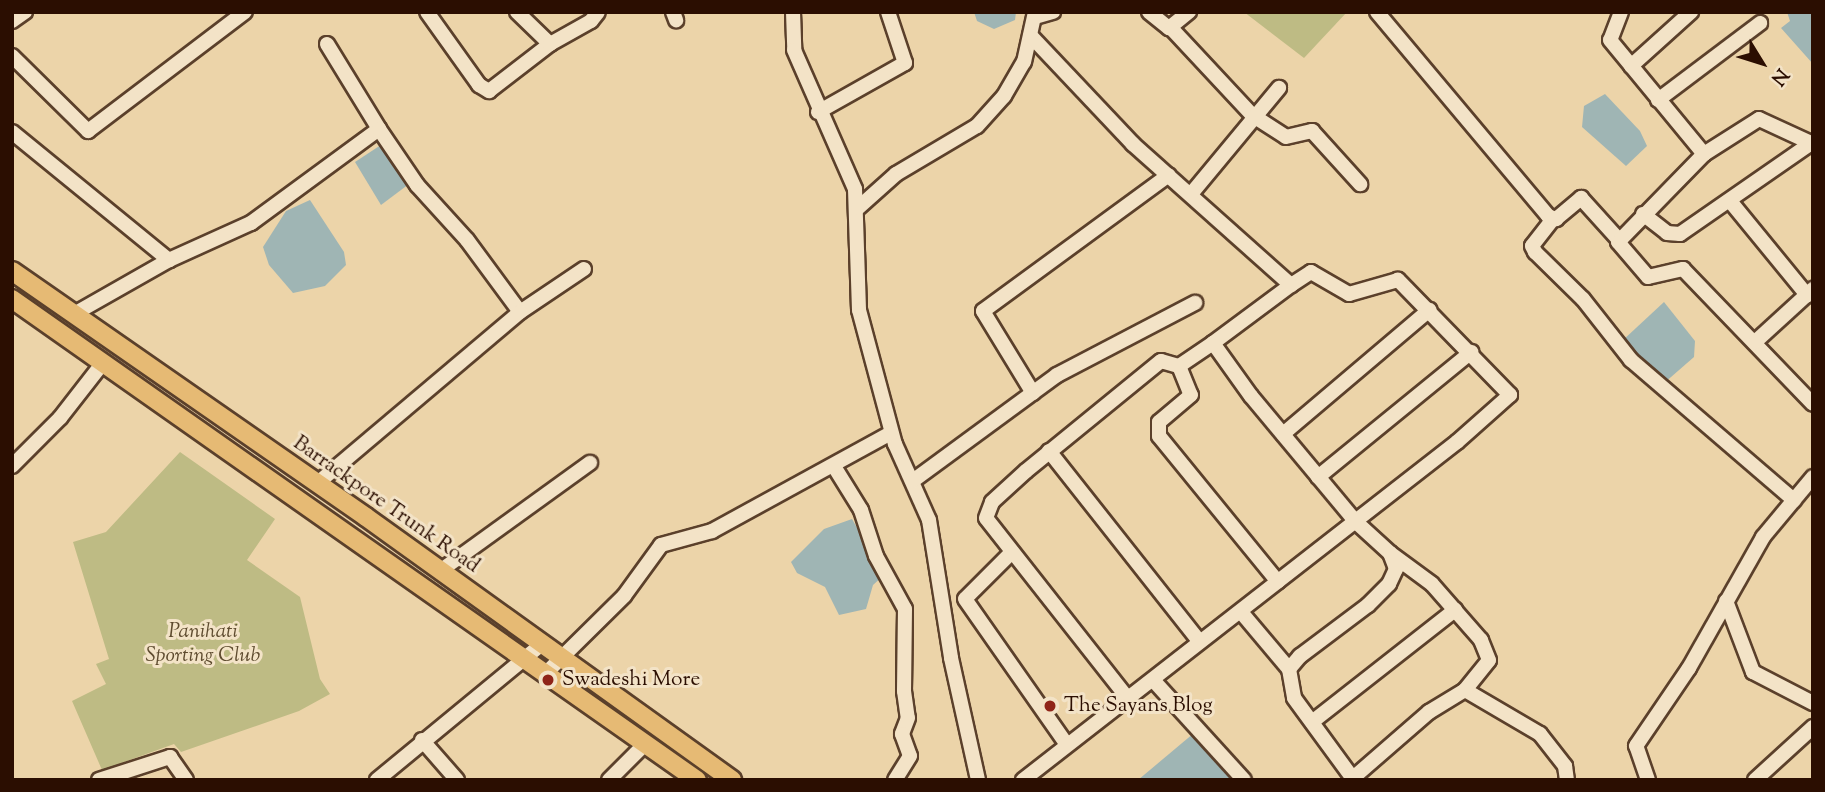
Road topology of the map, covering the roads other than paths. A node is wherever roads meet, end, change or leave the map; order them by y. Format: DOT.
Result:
graph roads {
  1 [pos="25,12"];
  2 [pos="244,12"];
  3 [pos="427,12"];
  4 [pos="517,12"];
  5 [pos="598,12"];
  6 [pos="793,12"];
  7 [pos="888,12"];
  8 [pos="1053,12"];
  9 [pos="1149,12"];
  10 [pos="1189,12"];
  11 [pos="1377,12"];
  12 [pos="1620,12"];
  13 [pos="1635,12"];
  14 [pos="1691,12"];
  15 [pos="1035,15"];
  16 [pos="12,21"];
  17 [pos="1760,23"];
  18 [pos="1171,27"];
  19 [pos="1614,27"];
  20 [pos="1031,36"];
  21 [pos="327,44"];
  22 [pos="550,44"];
  23 [pos="12,56"];
  24 [pos="1631,66"];
  25 [pos="1279,88"];
  26 [pos="1658,100"];
  27 [pos="818,112"];
  28 [pos="1255,118"];
  29 [pos="379,129"];
  30 [pos="12,132"];
  31 [pos="1811,144"];
  32 [pos="1704,154"];
  33 [pos="1169,175"];
  34 [pos="1360,184"];
  35 [pos="1191,194"];
  36 [pos="1730,201"];
  37 [pos="858,208"];
  38 [pos="1643,214"];
  39 [pos="1553,219"];
  40 [pos="1618,239"];
  41 [pos="169,260"];
  42 [pos="584,269"];
  43 [pos="12,271"];
  44 [pos="1291,285"];
  45 [pos="1810,292"];
  46 [pos="12,299"];
  47 [pos="1195,303"];
  48 [pos="1429,310"];
  49 [pos="520,312"];
  50 [pos="74,314"];
  51 [pos="1755,342"];
  52 [pos="1213,343"];
  53 [pos="1471,352"];
  54 [pos="102,364"];
  55 [pos="1179,366"];
  56 [pos="1033,393"];
  57 [pos="1813,404"];
  58 [pos="891,433"];
  59 [pos="1283,434"];
  60 [pos="1049,451"];
  61 [pos="590,463"];
  62 [pos="12,466"];
  63 [pos="835,468"];
  64 [pos="1318,477"];
  65 [pos="1813,477"];
  66 [pos="914,480"];
  67 [pos="318,483"];
  68 [pos="1794,500"];
  69 [pos="1356,522"];
  70 [pos="1012,551"];
  71 [pos="1390,553"];
  72 [pos="440,571"];
  73 [pos="1278,582"];
  74 [pos="1726,601"];
  75 [pos="1455,610"];
  76 [pos="1241,612"];
  77 [pos="1200,642"];
  78 [pos="542,644"];
  79 [pos="560,658"];
  80 [pos="525,659"];
  81 [pos="1289,669"];
  82 [pos="545,674"];
  83 [pos="1153,680"];
  84 [pos="1465,690"];
  85 [pos="1126,696"];
  86 [pos="1813,703"];
  87 [pos="1312,722"];
  88 [pos="1813,727"];
  89 [pos="422,740"];
  90 [pos="646,743"];
  91 [pos="1066,743"];
  92 [pos="1354,779"];
  93 [pos="99,780"];
  94 [pos="187,780"];
  95 [pos="377,780"];
  96 [pos="457,780"];
  97 [pos="609,780"];
  98 [pos="697,780"];
  99 [pos="732,780"];
  100 [pos="895,780"];
  101 [pos="978,780"];
  102 [pos="1023,780"];
  103 [pos="1244,780"];
  104 [pos="1567,780"];
  105 [pos="1648,780"];
  106 [pos="1755,780"];
  1 -- 16 [label="street"];
  2 -- 23 [label="street"];
  3 -- 22 [label="street"];
  4 -- 22 [label="street"];
  5 -- 22 [label="street"];
  6 -- 27 [label="street"];
  7 -- 27 [label="street"];
  8 -- 15 [label="street"];
  9 -- 18 [label="street"];
  10 -- 18 [label="street"];
  11 -- 39 [label="street"];
  12 -- 19 [label="street"];
  13 -- 19 [label="street"];
  14 -- 24 [label="street"];
  15 -- 20 [label="street"];
  17 -- 26 [label="street"];
  18 -- 28 [label="street"];
  19 -- 24 [label="street"];
  20 -- 33 [label="street"];
  20 -- 37 [label="street"];
  21 -- 29 [label="street"];
  24 -- 26 [label="street"];
  25 -- 28 [label="street"];
  26 -- 32 [label="street"];
  27 -- 37 [label="street"];
  28 -- 34 [label="street"];
  28 -- 35 [label="street"];
  29 -- 41 [label="street"];
  29 -- 49 [label="street"];
  30 -- 41 [label="street"];
  31 -- 32 [label="street"];
  31 -- 36 [label="street"];
  32 -- 38 [label="street"];
  33 -- 35 [label="street"];
  33 -- 56 [label="street"];
  35 -- 44 [label="street"];
  36 -- 38 [label="street"];
  36 -- 45 [label="street"];
  37 -- 58 [label="street"];
  38 -- 40 [label="street"];
  39 -- 40 [label="street"];
  39 -- 68 [label="street"];
  40 -- 51 [label="street"];
  41 -- 50 [label="street"];
  42 -- 49 [label="street"];
  43 -- 50 [label="main road, Barrackpore Trunk Road"];
  44 -- 48 [label="street"];
  44 -- 52 [label="street"];
  45 -- 51 [label="street"];
  46 -- 54 [label="main road"];
  47 -- 56 [label="street"];
  48 -- 53 [label="street"];
  48 -- 59 [label="street"];
  49 -- 67 [label="street"];
  50 -- 67 [label="main road, Barrackpore Trunk Road"];
  51 -- 57 [label="street"];
  52 -- 55 [label="street"];
  52 -- 59 [label="street"];
  53 -- 64 [label="street"];
  53 -- 69 [label="street"];
  54 -- 62 [label="street"];
  54 -- 80 [label="main road"];
  55 -- 60 [label="street"];
  55 -- 73 [label="street"];
  56 -- 66 [label="street"];
  58 -- 63 [label="street"];
  58 -- 66 [label="street"];
  59 -- 64 [label="street"];
  60 -- 70 [label="street"];
  60 -- 77 [label="street"];
  61 -- 72 [label="street"];
  63 -- 79 [label="street"];
  63 -- 100 [label="street"];
  64 -- 69 [label="street"];
  65 -- 68 [label="street"];
  66 -- 101 [label="street"];
  67 -- 72 [label="main road, Barrackpore Trunk Road"];
  68 -- 74 [label="street"];
  69 -- 71 [label="street"];
  69 -- 73 [label="street"];
  70 -- 85 [label="street"];
  70 -- 91 [label="street"];
  71 -- 75 [label="street"];
  71 -- 81 [label="street"];
  72 -- 78 [label="main road, Barrackpore Trunk Road"];
  73 -- 76 [label="street"];
  74 -- 86 [label="street"];
  74 -- 105 [label="street"];
  75 -- 84 [label="street"];
  75 -- 87 [label="street"];
  76 -- 77 [label="street"];
  76 -- 81 [label="street"];
  77 -- 83 [label="street"];
  78 -- 79 [label="main road, Barrackpore Trunk Road"];
  78 -- 80 [label="street"];
  79 -- 82 [label="street"];
  79 -- 99 [label="main road, Barrackpore Trunk Road"];
  80 -- 82 [label="main road"];
  80 -- 89 [label="street"];
  81 -- 87 [label="street"];
  82 -- 90 [label="main road"];
  83 -- 85 [label="street"];
  83 -- 103 [label="street"];
  84 -- 92 [label="street"];
  84 -- 104 [label="street"];
  85 -- 91 [label="street"];
  87 -- 92 [label="street"];
  88 -- 106 [label="street"];
  89 -- 95 [label="street"];
  89 -- 96 [label="street"];
  90 -- 97 [label="street"];
  90 -- 98 [label="main road"];
  91 -- 102 [label="street"];
  93 -- 94 [label="street"];
}
